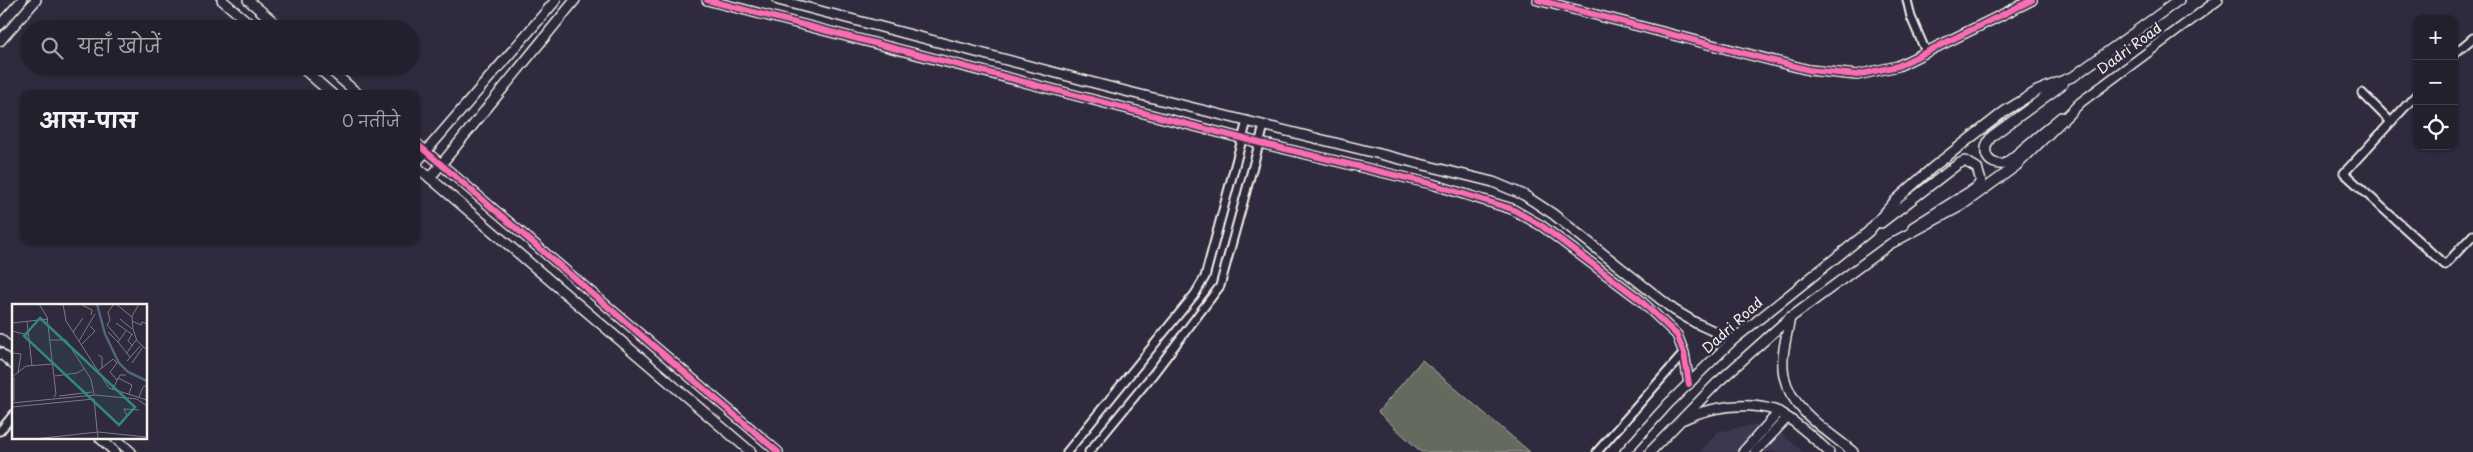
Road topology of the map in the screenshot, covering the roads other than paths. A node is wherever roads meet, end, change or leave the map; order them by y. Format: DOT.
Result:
graph roads {
  1 [pos="22,0"];
  2 [pos="36,0"];
  3 [pos="222,0"];
  4 [pos="248,0"];
  5 [pos="556,0"];
  6 [pos="575,0"];
  7 [pos="707,0"];
  8 [pos="778,0"];
  9 [pos="1538,0"];
  10 [pos="1907,0"];
  11 [pos="2032,0"];
  12 [pos="2179,0"];
  13 [pos="2218,0"];
  14 [pos="1567,4"];
  15 [pos="245,20"];
  16 [pos="271,20"];
  17 [pos="0,25"];
  18 [pos="2473,38"];
  19 [pos="0,42"];
  20 [pos="2458,51"];
  21 [pos="1926,52"];
  22 [pos="310,75"];
  23 [pos="336,75"];
  24 [pos="2074,76"];
  25 [pos="327,90"];
  26 [pos="353,90"];
  27 [pos="2362,93"];
  28 [pos="2413,98"];
  29 [pos="2081,102"];
  30 [pos="1247,121"];
  31 [pos="2391,122"];
  32 [pos="1264,126"];
  33 [pos="1243,137"];
  34 [pos="1260,143"];
  35 [pos="420,147"];
  36 [pos="427,153"];
  37 [pos="420,160"];
  38 [pos="441,165"];
  39 [pos="420,168"];
  40 [pos="430,178"];
  41 [pos="1868,232"];
  42 [pos="2473,234"];
  43 [pos="1890,244"];
  44 [pos="1790,318"];
  45 [pos="0,340"];
  46 [pos="1733,340"];
  47 [pos="12,349"];
  48 [pos="0,353"];
  49 [pos="1684,353"];
  50 [pos="12,363"];
  51 [pos="1689,384"];
  52 [pos="1779,412"];
  53 [pos="12,416"];
  54 [pos="1787,418"];
  55 [pos="1677,423"];
  56 [pos="0,431"];
  57 [pos="1838,439"];
  58 [pos="102,440"];
  59 [pos="117,440"];
  60 [pos="1829,451"];
  61 [pos="115,452"];
  62 [pos="131,452"];
  63 [pos="751,452"];
  64 [pos="778,452"];
  65 [pos="1067,452"];
  66 [pos="1089,452"];
  67 [pos="1597,452"];
  68 [pos="1625,452"];
  69 [pos="1650,452"];
  70 [pos="1743,452"];
  71 [pos="1755,452"];
  72 [pos="1853,452"];
  1 -- 17 [label="street"];
  2 -- 19 [label="street"];
  3 -- 15 [label="street"];
  4 -- 16 [label="street"];
  5 -- 36 [label="street"];
  6 -- 38 [label="street"];
  7 -- 33 [label="street"];
  8 -- 30 [label="street"];
  9 -- 14 [label="street"];
  10 -- 21 [label="street"];
  11 -- 21 [label="street"];
  12 -- 24 [label="street, Dadri Road"];
  13 -- 29 [label="street, Dadri Road"];
  14 -- 21 [label="street"];
  18 -- 20 [label="street"];
  22 -- 25 [label="street"];
  23 -- 26 [label="street"];
  24 -- 29 [label="street, Dadri Road"];
  24 -- 41 [label="street, Dadri Road"];
  27 -- 31 [label="street"];
  28 -- 31 [label="street"];
  29 -- 43 [label="street, Dadri Road"];
  30 -- 32 [label="street"];
  30 -- 33 [label="street"];
  31 -- 42 [label="street"];
  32 -- 34 [label="street"];
  32 -- 46 [label="street"];
  33 -- 34 [label="street"];
  33 -- 65 [label="street"];
  34 -- 49 [label="street"];
  34 -- 66 [label="street"];
  35 -- 36 [label="street"];
  36 -- 37 [label="street"];
  36 -- 38 [label="street"];
  38 -- 40 [label="street"];
  38 -- 64 [label="street"];
  39 -- 40 [label="street"];
  40 -- 63 [label="street"];
  41 -- 43 [label="street, Dadri Road"];
  41 -- 46 [label="street, Dadri Road"];
  43 -- 44 [label="street, Dadri Road"];
  44 -- 55 [label="street, Dadri Road"];
  44 -- 57 [label="street"];
  45 -- 47 [label="street"];
  46 -- 51 [label="street, Dadri Road"];
  48 -- 50 [label="street"];
  49 -- 51 [label="street"];
  49 -- 67 [label="street"];
  51 -- 68 [label="street, Dadri Road"];
  52 -- 54 [label="street"];
  52 -- 55 [label="street"];
  52 -- 70 [label="street"];
  53 -- 56 [label="street"];
  54 -- 60 [label="street"];
  54 -- 71 [label="street"];
  55 -- 69 [label="street, Dadri Road"];
  57 -- 60 [label="street"];
  57 -- 72 [label="street"];
  58 -- 61 [label="street"];
  59 -- 62 [label="street"];
}
